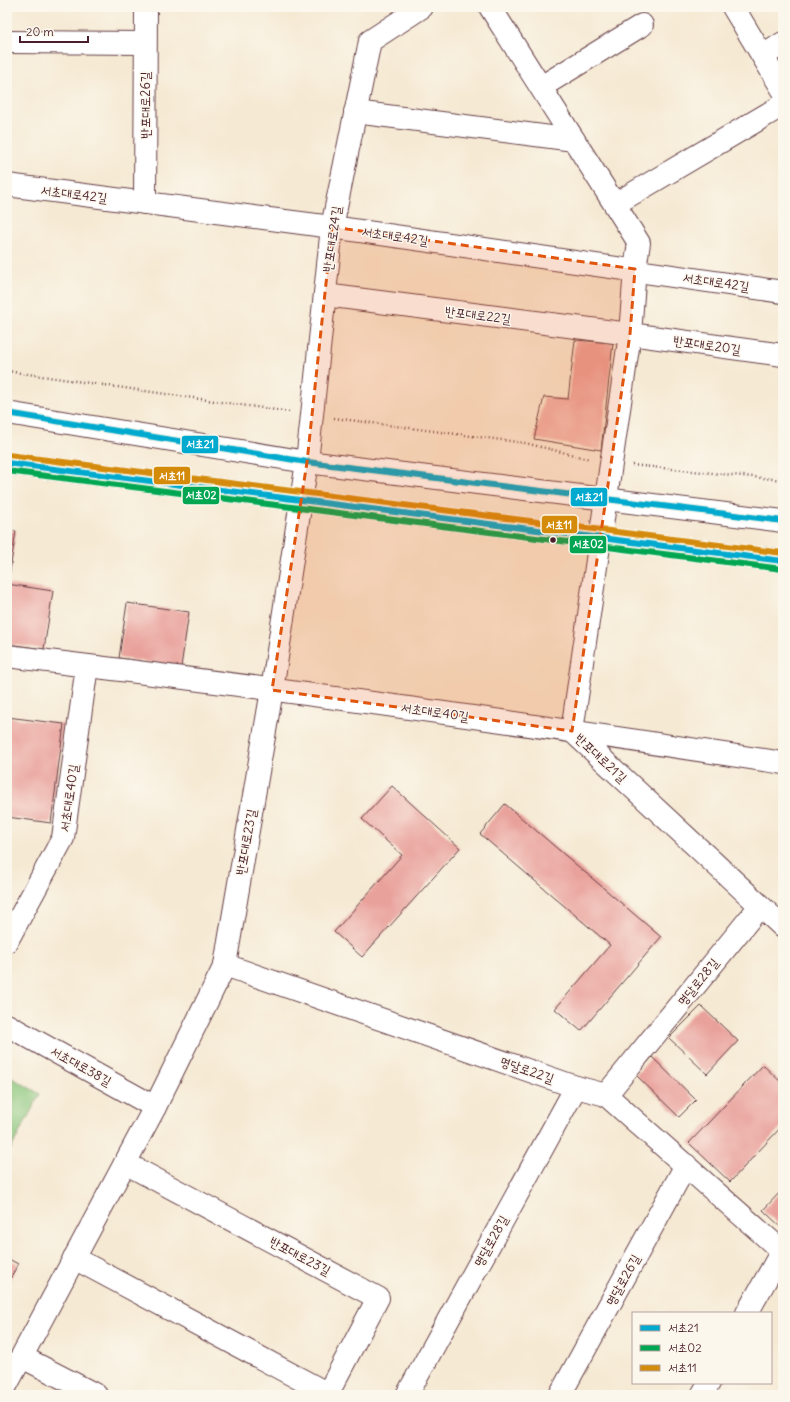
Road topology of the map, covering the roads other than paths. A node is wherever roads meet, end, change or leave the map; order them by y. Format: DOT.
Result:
graph roads {
  1 [pos="146,7"];
  2 [pos="422,7"];
  3 [pos="490,7"];
  4 [pos="733,7"];
  5 [pos="642,26"];
  6 [pos="7,42"];
  7 [pos="145,43"];
  8 [pos="783,43"];
  9 [pos="763,56"];
  10 [pos="541,87"];
  11 [pos="783,90"];
  12 [pos="783,105"];
  13 [pos="356,112"];
  14 [pos="574,140"];
  15 [pos="7,185"];
  16 [pos="145,203"];
  17 [pos="615,204"];
  18 [pos="332,227"];
  19 [pos="635,269"];
  20 [pos="783,292"];
  21 [pos="325,295"];
  22 [pos="630,334"];
  23 [pos="783,355"];
  24 [pos="7,413"];
  25 [pos="307,462"];
  26 [pos="7,463"];
  27 [pos="300,500"];
  28 [pos="607,500"];
  29 [pos="783,521"];
  30 [pos="601,538"];
  31 [pos="783,561"];
  32 [pos="7,656"];
  33 [pos="87,666"];
  34 [pos="272,690"];
  35 [pos="572,730"];
  36 [pos="783,763"];
  37 [pos="760,906"];
  38 [pos="783,927"];
  39 [pos="7,941"];
  40 [pos="225,965"];
  41 [pos="7,1025"];
  42 [pos="576,1087"];
  43 [pos="606,1095"];
  44 [pos="156,1107"];
  45 [pos="126,1163"];
  46 [pos="686,1165"];
  47 [pos="782,1251"];
  48 [pos="74,1258"];
  49 [pos="749,1312"];
  50 [pos="22,1356"];
  51 [pos="7,1384"];
  52 [pos="708,1384"];
  53 [pos="327,1394"];
  54 [pos="96,1395"];
  55 [pos="407,1395"];
  56 [pos="560,1395"];
  57 [pos="702,1395"];
  1 -- 7 [label="street, 반포대로26길"];
  2 -- 13 [label="street, 반포대로24길"];
  3 -- 10 [label="street"];
  4 -- 9 [label="street"];
  5 -- 10 [label="street"];
  6 -- 7 [label="street"];
  7 -- 16 [label="street, 반포대로26길"];
  8 -- 9 [label="street"];
  9 -- 11 [label="street"];
  10 -- 14 [label="street"];
  12 -- 17 [label="street"];
  13 -- 14 [label="street"];
  13 -- 18 [label="street, 반포대로24길"];
  14 -- 17 [label="street"];
  15 -- 16 [label="street, 서초대로42길"];
  16 -- 18 [label="street, 서초대로42길"];
  17 -- 19 [label="street"];
  18 -- 19 [label="street, 서초대로42길"];
  18 -- 21 [label="street, 반포대로24길"];
  19 -- 20 [label="street, 서초대로42길"];
  19 -- 22 [label="street"];
  21 -- 22 [label="street, 반포대로22길"];
  21 -- 25 [label="street, 반포대로24길"];
  22 -- 23 [label="street, 반포대로20길"];
  22 -- 28 [label="street"];
  24 -- 25 [label="street"];
  25 -- 27 [label="street, 반포대로24길"];
  25 -- 28 [label="street"];
  26 -- 27 [label="street"];
  27 -- 30 [label="street"];
  27 -- 34 [label="street, 반포대로23길"];
  28 -- 29 [label="street"];
  28 -- 30 [label="street, 반포대로21길"];
  30 -- 31 [label="street"];
  30 -- 35 [label="street, 반포대로21길"];
  32 -- 33 [label="street, 서초대로40길"];
  33 -- 34 [label="street, 서초대로40길"];
  33 -- 39 [label="street, 서초대로40길"];
  34 -- 35 [label="street, 서초대로40길"];
  34 -- 40 [label="street, 반포대로23길"];
  35 -- 36 [label="street, 서초대로40길"];
  35 -- 37 [label="street, 반포대로21길"];
  37 -- 38 [label="street, 반포대로21길"];
  37 -- 43 [label="street, 명달로28길"];
  40 -- 42 [label="street, 명달로22길"];
  40 -- 44 [label="street, 반포대로23길"];
  41 -- 44 [label="street, 서초대로38길"];
  42 -- 43 [label="street, 명달로22길"];
  42 -- 55 [label="street, 명달로28길"];
  43 -- 46 [label="street, 명달로22길"];
  44 -- 45 [label="street, 반포대로23길"];
  45 -- 48 [label="street, 반포대로23길"];
  45 -- 53 [label="street, 반포대로23길"];
  46 -- 47 [label="street, 명달로22길"];
  46 -- 56 [label="street, 명달로26길"];
  47 -- 49 [label="street"];
  48 -- 50 [label="street, 반포대로23길"];
  48 -- 53 [label="street, 반포대로23길"];
  50 -- 51 [label="street, 반포대로23길"];
  50 -- 54 [label="street"];
  52 -- 57 [label="street"];
}
